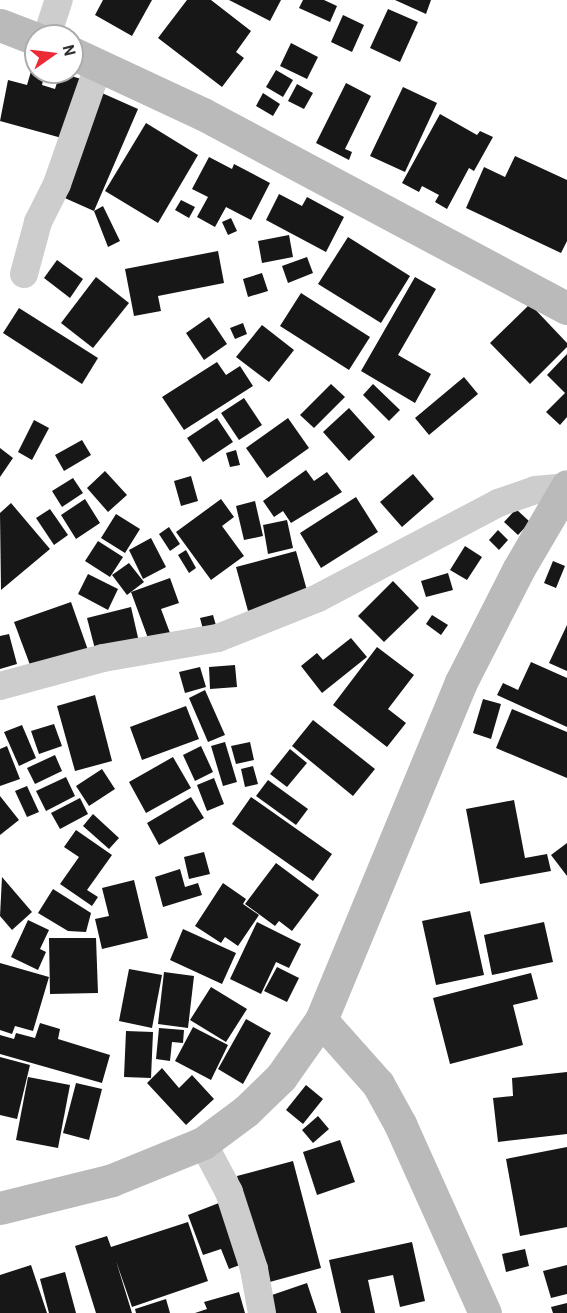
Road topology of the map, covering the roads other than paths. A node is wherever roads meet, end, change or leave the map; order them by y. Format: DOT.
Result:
graph roads {
  1 [pos="59,0"];
  2 [pos="51,24"];
  3 [pos="0,25"];
  4 [pos="24,34"];
  5 [pos="85,58"];
  6 [pos="24,274"];
  7 [pos="567,308"];
  8 [pos="567,487"];
  9 [pos="0,686"];
  10 [pos="321,1020"];
  11 [pos="203,1143"];
  12 [pos="0,1208"];
  13 [pos="262,1313"];
  14 [pos="485,1313"];
  1 -- 2 [label="street"];
  3 -- 4 [label="street"];
  5 -- 6 [label="street"];
  5 -- 7 [label="street"];
  8 -- 9 [label="street"];
  8 -- 10 [label="street"];
  10 -- 11 [label="street"];
  10 -- 14 [label="street"];
  11 -- 12 [label="street"];
  11 -- 13 [label="street"];
}
